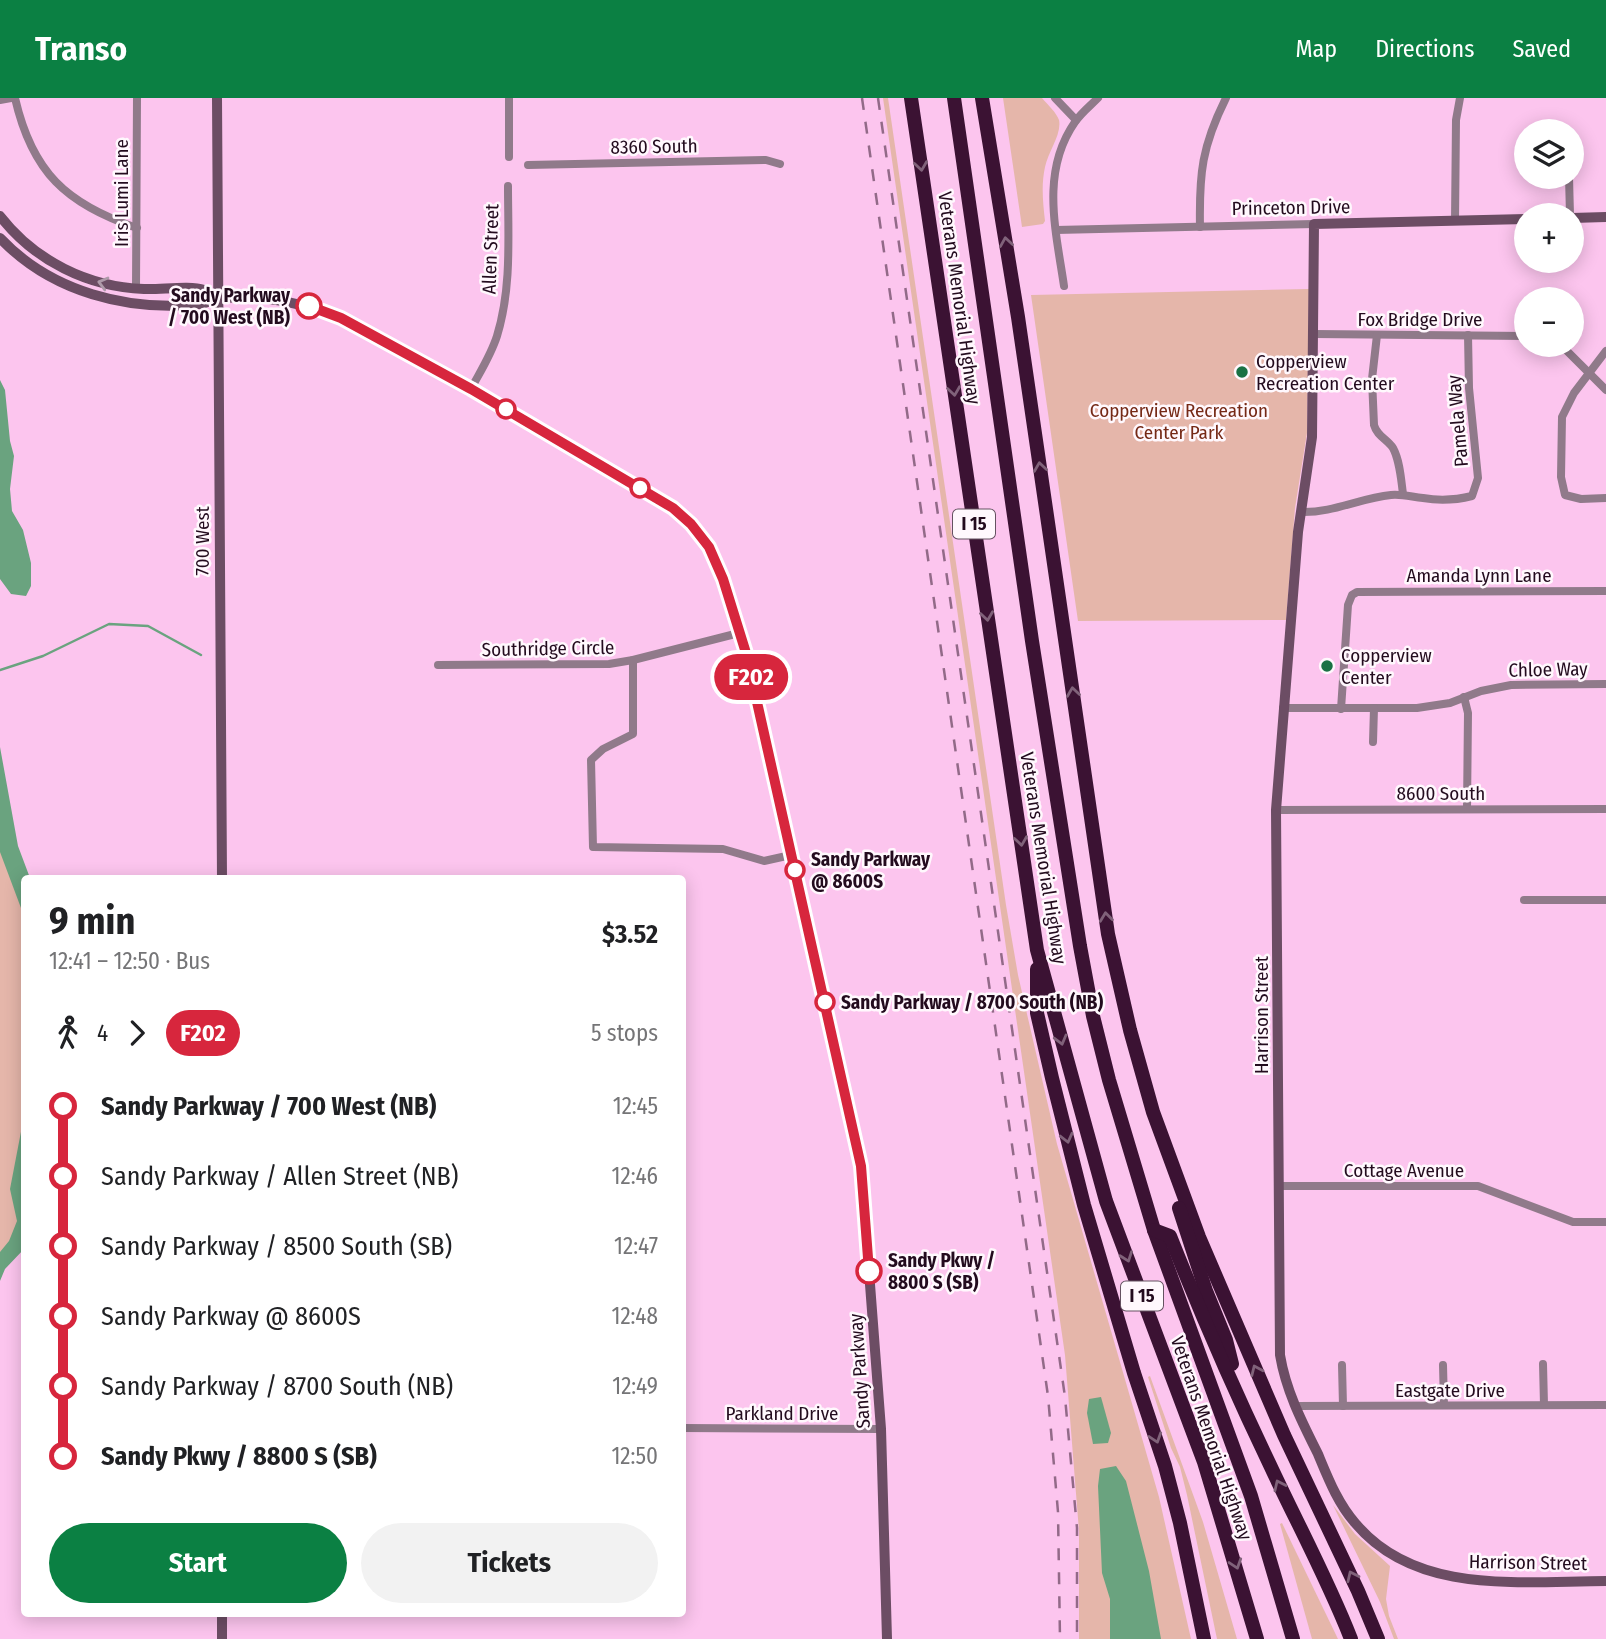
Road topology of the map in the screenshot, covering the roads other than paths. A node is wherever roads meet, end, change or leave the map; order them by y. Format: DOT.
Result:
graph roads {
  1 [pos="13,98"];
  2 [pos="137,98"];
  3 [pos="217,98"];
  4 [pos="509,98"];
  5 [pos="911,98"];
  6 [pos="954,98"];
  7 [pos="982,98"];
  8 [pos="1055,98"];
  9 [pos="1098,98"];
  10 [pos="1226,98"];
  11 [pos="1460,98"];
  12 [pos="0,100"];
  13 [pos="1076,120"];
  14 [pos="509,157"];
  15 [pos="528,164"];
  16 [pos="780,164"];
  17 [pos="508,186"];
  18 [pos="0,216"];
  19 [pos="1584,217"];
  20 [pos="1606,217"];
  21 [pos="1514,219"];
  22 [pos="1455,220"];
  23 [pos="1314,225"];
  24 [pos="1200,227"];
  25 [pos="137,228"];
  26 [pos="1056,230"];
  27 [pos="0,238"];
  28 [pos="1064,286"];
  29 [pos="136,289"];
  30 [pos="218,298"];
  31 [pos="1314,334"];
  32 [pos="1377,335"];
  33 [pos="1468,335"];
  34 [pos="1514,336"];
  35 [pos="1606,351"];
  36 [pos="1573,357"];
  37 [pos="1589,373"];
  38 [pos="471,389"];
  39 [pos="1606,390"];
  40 [pos="1403,494"];
  41 [pos="1606,498"];
  42 [pos="1301,512"];
  43 [pos="1606,592"];
  44 [pos="740,634"];
  45 [pos="633,660"];
  46 [pos="438,665"];
  47 [pos="1606,684"];
  48 [pos="1464,698"];
  49 [pos="1283,708"];
  50 [pos="1374,708"];
  51 [pos="1341,709"];
  52 [pos="1373,742"];
  53 [pos="1467,809"];
  54 [pos="1606,809"];
  55 [pos="1276,810"];
  56 [pos="791,855"];
  57 [pos="222,875"];
  58 [pos="1524,900"];
  59 [pos="1606,900"];
  60 [pos="1037,950"];
  61 [pos="1142,1073"];
  62 [pos="1279,1186"];
  63 [pos="1606,1222"];
  64 [pos="1154,1230"];
  65 [pos="1543,1364"];
  66 [pos="1342,1365"];
  67 [pos="1443,1365"];
  68 [pos="1240,1400"];
  69 [pos="1444,1405"];
  70 [pos="1544,1405"];
  71 [pos="1606,1405"];
  72 [pos="1294,1406"];
  73 [pos="1343,1406"];
  74 [pos="686,1428"];
  75 [pos="881,1429"];
  76 [pos="1606,1581"];
  77 [pos="222,1617"];
  78 [pos="222,1639"];
  79 [pos="887,1639"];
  80 [pos="1204,1639"];
  81 [pos="1257,1639"];
  82 [pos="1293,1639"];
  83 [pos="1351,1639"];
  84 [pos="1378,1639"];
  1 -- 12 [label="street"];
  1 -- 25 [label="street"];
  2 -- 25 [label="street, Iris Lumi Lane"];
  3 -- 30 [label="street, 700 West"];
  4 -- 14 [label="street"];
  5 -- 60 [label="highway, Veterans Memorial Highway / I 15, one-way"];
  6 -- 64 [label="highway, Veterans Memorial Highway / I 15"];
  61 -- 7 [label="highway, one-way"];
  8 -- 13 [label="street"];
  9 -- 13 [label="street"];
  10 -- 24 [label="street"];
  11 -- 22 [label="street"];
  13 -- 26 [label="street"];
  15 -- 16 [label="street, 8360 South"];
  17 -- 38 [label="street, Allen Street"];
  29 -- 18 [label="street, one-way"];
  19 -- 20 [label="street"];
  21 -- 22 [label="street, Princeton Drive"];
  22 -- 23 [label="street, Princeton Drive"];
  23 -- 24 [label="street, Princeton Drive"];
  23 -- 31 [label="street, Harrison Street"];
  24 -- 26 [label="street, Princeton Drive"];
  25 -- 29 [label="street, Iris Lumi Lane"];
  26 -- 28 [label="street"];
  27 -- 30 [label="street"];
  29 -- 30 [label="street"];
  30 -- 38 [label="street, Sandy Parkway"];
  30 -- 57 [label="street, 700 West"];
  31 -- 32 [label="street, Fox Bridge Drive"];
  31 -- 42 [label="street, Harrison Street"];
  32 -- 33 [label="street, Fox Bridge Drive"];
  32 -- 40 [label="street"];
  33 -- 34 [label="street, Fox Bridge Drive"];
  33 -- 40 [label="street, Pamela Way"];
  35 -- 37 [label="street"];
  36 -- 37 [label="street"];
  37 -- 39 [label="street"];
  37 -- 41 [label="street"];
  38 -- 44 [label="street, Sandy Parkway"];
  40 -- 42 [label="street, Pamela Way"];
  42 -- 49 [label="street, Harrison Street"];
  43 -- 51 [label="street, Amanda Lynn Lane"];
  44 -- 45 [label="street, Southridge Circle"];
  44 -- 56 [label="street, Sandy Parkway"];
  45 -- 46 [label="street, Southridge Circle"];
  45 -- 56 [label="street"];
  47 -- 48 [label="street, Chloe Way"];
  48 -- 50 [label="street, Chloe Way"];
  48 -- 53 [label="street"];
  49 -- 51 [label="street, Chloe Way"];
  49 -- 55 [label="street, Harrison Street"];
  50 -- 51 [label="street, Chloe Way"];
  50 -- 52 [label="street"];
  53 -- 54 [label="street, 8600 South"];
  53 -- 55 [label="street, 8600 South"];
  55 -- 62 [label="street, Harrison Street"];
  56 -- 75 [label="street, Sandy Parkway"];
  58 -- 59 [label="street"];
  60 -- 80 [label="highway, one-way"];
  60 -- 81 [label="highway, Veterans Memorial Highway / I 15, one-way"];
  61 -- 68 [label="highway"];
  84 -- 61 [label="highway, one-way"];
  62 -- 63 [label="street, Cottage Avenue"];
  62 -- 72 [label="street, Harrison Street"];
  64 -- 68 [label="highway"];
  64 -- 82 [label="highway, Veterans Memorial Highway / I 15"];
  65 -- 70 [label="street"];
  66 -- 73 [label="street"];
  67 -- 69 [label="street"];
  83 -- 68 [label="highway, one-way"];
  69 -- 70 [label="street, Eastgate Drive"];
  69 -- 73 [label="street, Eastgate Drive"];
  70 -- 71 [label="street, Eastgate Drive"];
  72 -- 73 [label="street, Eastgate Drive"];
  72 -- 76 [label="street, Harrison Street"];
  74 -- 75 [label="street, Parkland Drive"];
  75 -- 79 [label="street, Sandy Parkway"];
  77 -- 78 [label="street"];
}
